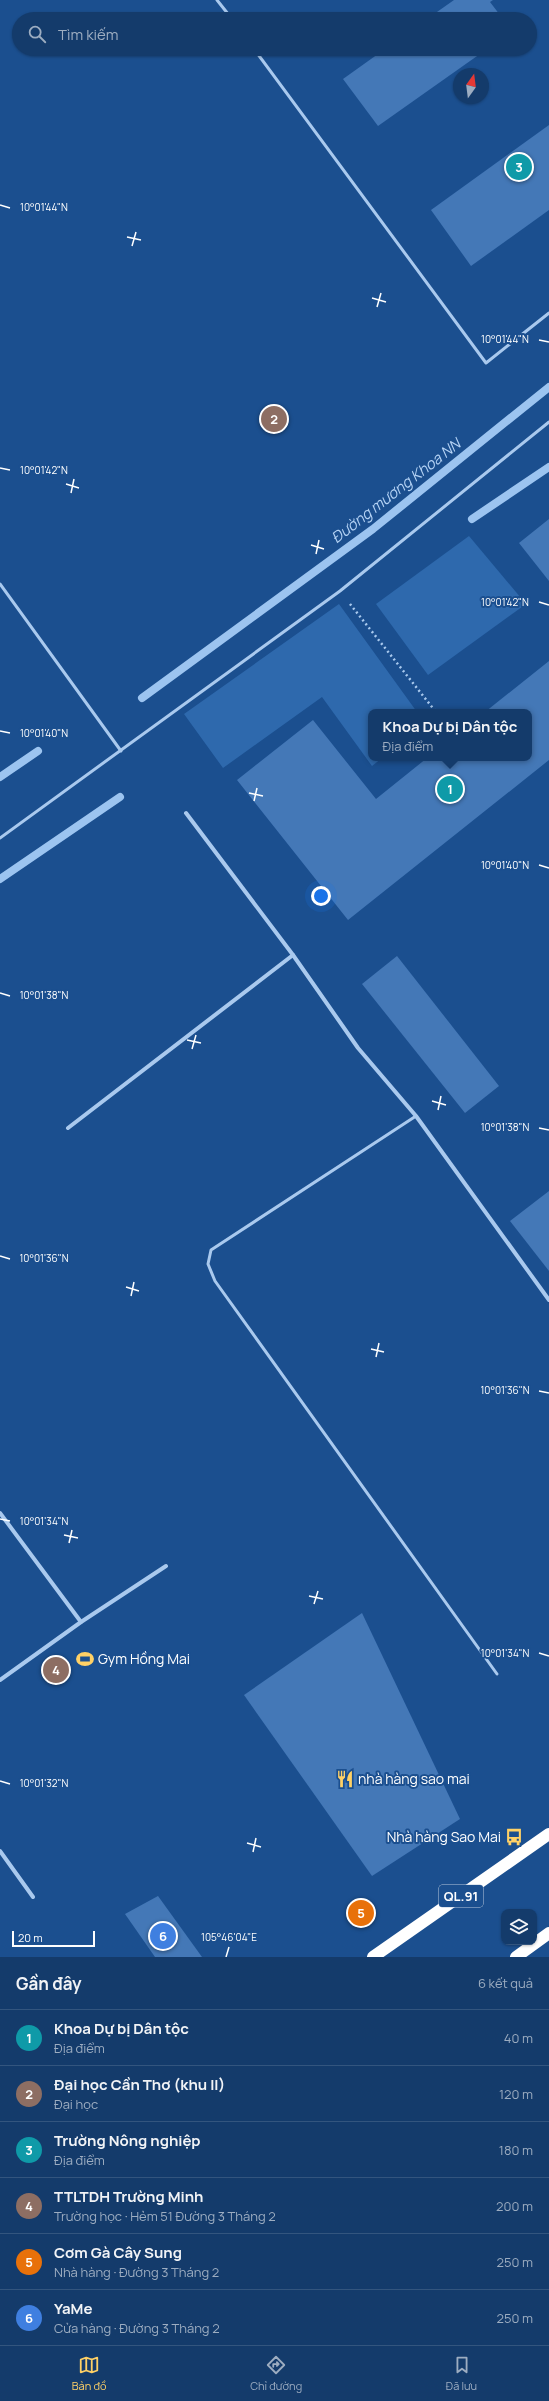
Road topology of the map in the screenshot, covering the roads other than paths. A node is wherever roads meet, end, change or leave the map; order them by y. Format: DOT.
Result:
graph roads {
  1 [pos="218,0"];
  2 [pos="227,12"];
  3 [pos="259,56"];
  4 [pos="549,313"];
  5 [pos="549,422"];
  6 [pos="0,584"];
  7 [pos="121,751"];
  8 [pos="186,814"];
  9 [pos="0,838"];
  10 [pos="293,955"];
  11 [pos="416,1116"];
  12 [pos="68,1128"];
  13 [pos="549,1300"];
  14 [pos="0,1513"];
  15 [pos="166,1566"];
  16 [pos="81,1622"];
  17 [pos="497,1674"];
  18 [pos="0,1680"];
  19 [pos="549,1834"];
  20 [pos="0,1851"];
  21 [pos="33,1897"];
  22 [pos="549,1933"];
  23 [pos="373,1957"];
  24 [pos="516,1957"];
  1 -- 2 [label="lane"];
  3 -- 4 [label="lane"];
  5 -- 7 [label="lane"];
  6 -- 7 [label="lane"];
  7 -- 9 [label="lane"];
  8 -- 10 [label="street"];
  10 -- 11 [label="street"];
  10 -- 12 [label="street"];
  11 -- 13 [label="street"];
  11 -- 17 [label="lane"];
  14 -- 16 [label="street"];
  15 -- 16 [label="street"];
  16 -- 18 [label="street"];
  19 -- 23 [label="highway, QL.91"];
  20 -- 21 [label="street"];
  22 -- 24 [label="highway"];
}
